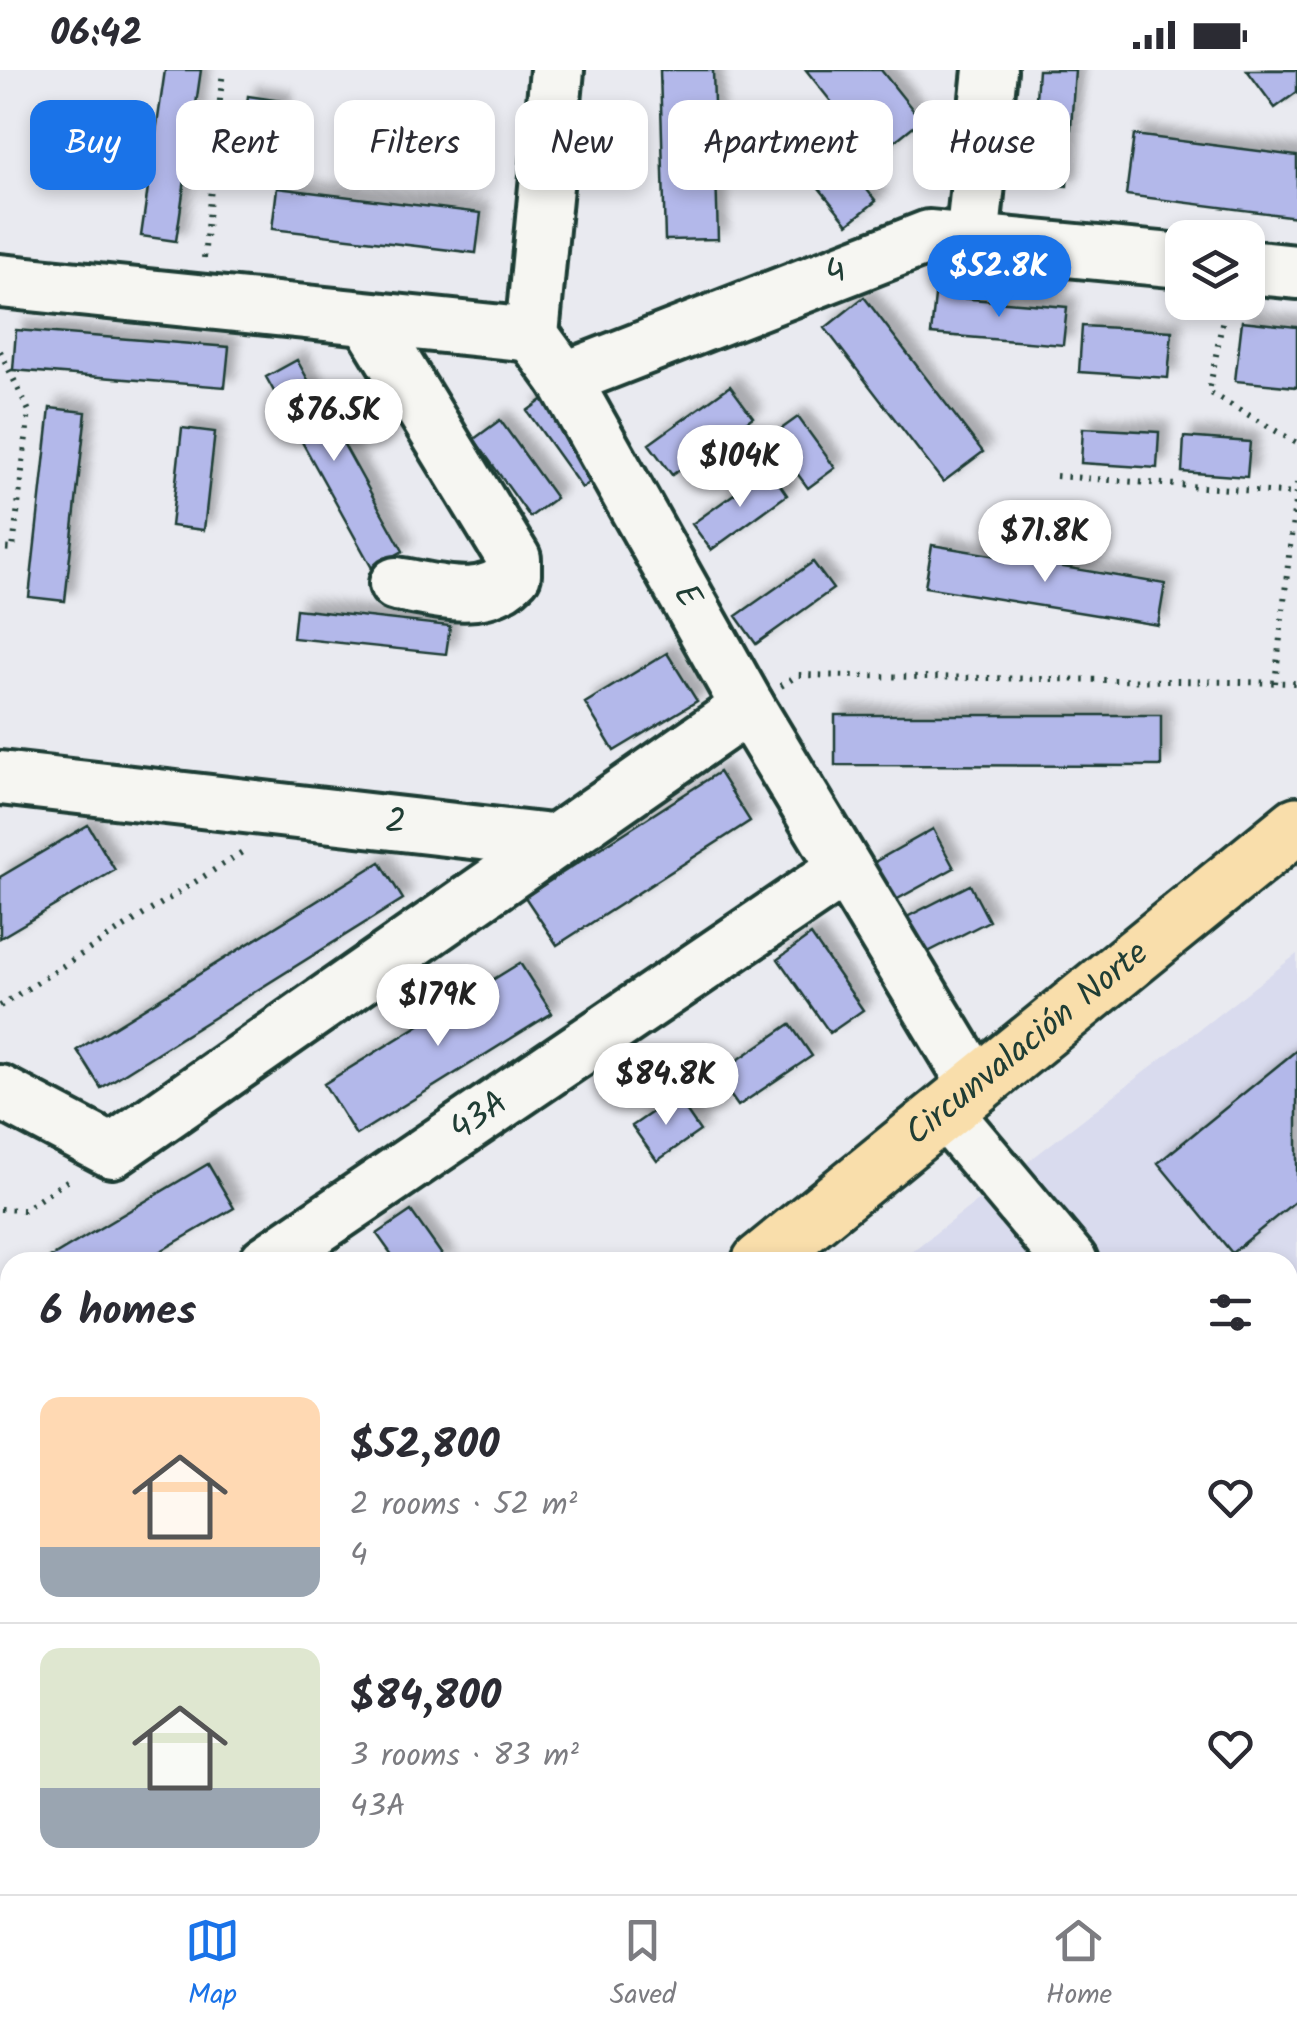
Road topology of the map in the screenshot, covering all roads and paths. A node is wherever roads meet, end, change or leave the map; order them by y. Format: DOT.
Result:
graph roads {
  1 [pos="223,70"];
  2 [pos="557,70"];
  3 [pos="990,70"];
  4 [pos="972,241"];
  5 [pos="1165,259"];
  6 [pos="1265,269"];
  7 [pos="1297,272"];
  8 [pos="0,282"];
  9 [pos="200,302"];
  10 [pos="368,319"];
  11 [pos="1222,320"];
  12 [pos="532,335"];
  13 [pos="0,351"];
  14 [pos="564,379"];
  15 [pos="1297,443"];
  16 [pos="1056,476"];
  17 [pos="1297,483"];
  18 [pos="1296,494"];
  19 [pos="0,548"];
  20 [pos="396,584"];
  21 [pos="1275,683"];
  22 [pos="1297,683"];
  23 [pos="748,706"];
  24 [pos="0,778"];
  25 [pos="303,813"];
  26 [pos="1297,825"];
  27 [pos="551,841"];
  28 [pos="843,870"];
  29 [pos="0,1006"];
  30 [pos="0,1092"];
  31 [pos="961,1100"];
  32 [pos="112,1151"];
  33 [pos="0,1209"];
  34 [pos="281,1252"];
  35 [pos="772,1252"];
  36 [pos="1064,1252"];
  1 -- 9 [label="path"];
  2 -- 12 [label="street"];
  3 -- 4 [label="street"];
  4 -- 5 [label="street, 4"];
  4 -- 14 [label="street, 4"];
  6 -- 7 [label="street"];
  8 -- 9 [label="street"];
  9 -- 10 [label="street"];
  10 -- 12 [label="street"];
  10 -- 20 [label="street"];
  11 -- 15 [label="path"];
  12 -- 14 [label="street, E"];
  13 -- 19 [label="path"];
  14 -- 23 [label="street, E"];
  16 -- 18 [label="path"];
  17 -- 18 [label="path"];
  18 -- 21 [label="path"];
  21 -- 22 [label="path"];
  21 -- 23 [label="path"];
  23 -- 27 [label="street"];
  23 -- 28 [label="street, E"];
  24 -- 25 [label="street, 2"];
  25 -- 27 [label="street, 2"];
  25 -- 29 [label="path"];
  26 -- 31 [label="main road, Circunvalación Norte"];
  27 -- 32 [label="street"];
  28 -- 31 [label="street, E"];
  28 -- 34 [label="street, 43A"];
  30 -- 32 [label="street"];
  31 -- 35 [label="main road, Circunvalación Norte"];
  31 -- 36 [label="street, E"];
  32 -- 33 [label="path"];
}
